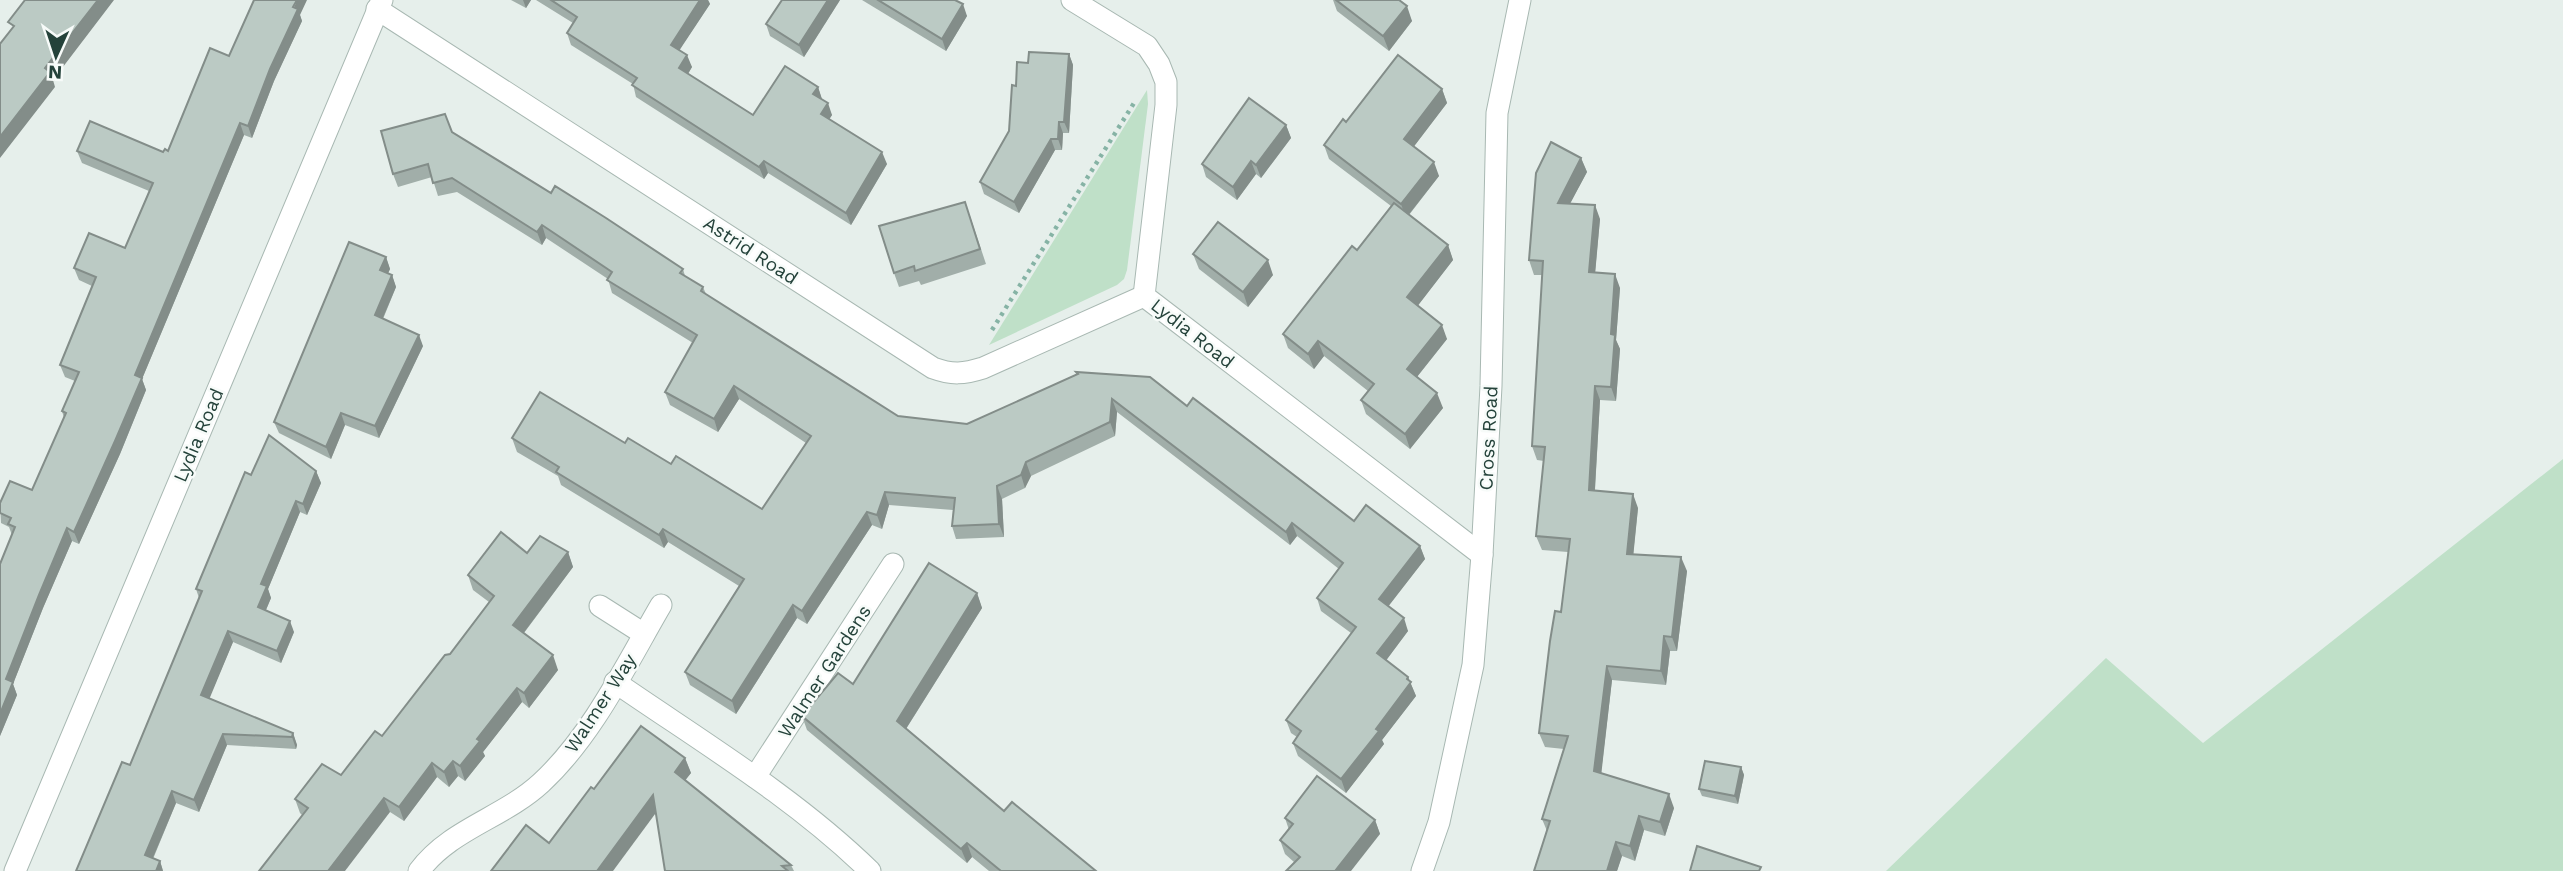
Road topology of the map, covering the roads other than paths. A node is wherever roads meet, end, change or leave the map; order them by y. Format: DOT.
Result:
graph roads {
  1 [pos="1072,0"];
  2 [pos="1520,0"];
  3 [pos="379,5"];
  4 [pos="1144,296"];
  5 [pos="1482,555"];
  6 [pos="892,564"];
  7 [pos="661,605"];
  8 [pos="600,606"];
  9 [pos="644,634"];
  10 [pos="615,682"];
  11 [pos="755,777"];
  12 [pos="15,871"];
  13 [pos="419,871"];
  14 [pos="870,871"];
  15 [pos="1422,871"];
  1 -- 4 [label="street, Lydia Road"];
  2 -- 5 [label="street, Cross Road"];
  3 -- 4 [label="street, Astrid Road"];
  3 -- 12 [label="street, Lydia Road"];
  4 -- 5 [label="street, Lydia Road"];
  5 -- 15 [label="street, Cross Road"];
  6 -- 11 [label="street, Walmer Gardens"];
  7 -- 9 [label="street, Walmer Way"];
  8 -- 9 [label="street, Walmer Way"];
  9 -- 10 [label="street, Walmer Way"];
  10 -- 11 [label="street"];
  10 -- 13 [label="street, Walmer Way"];
  11 -- 14 [label="street"];
}
